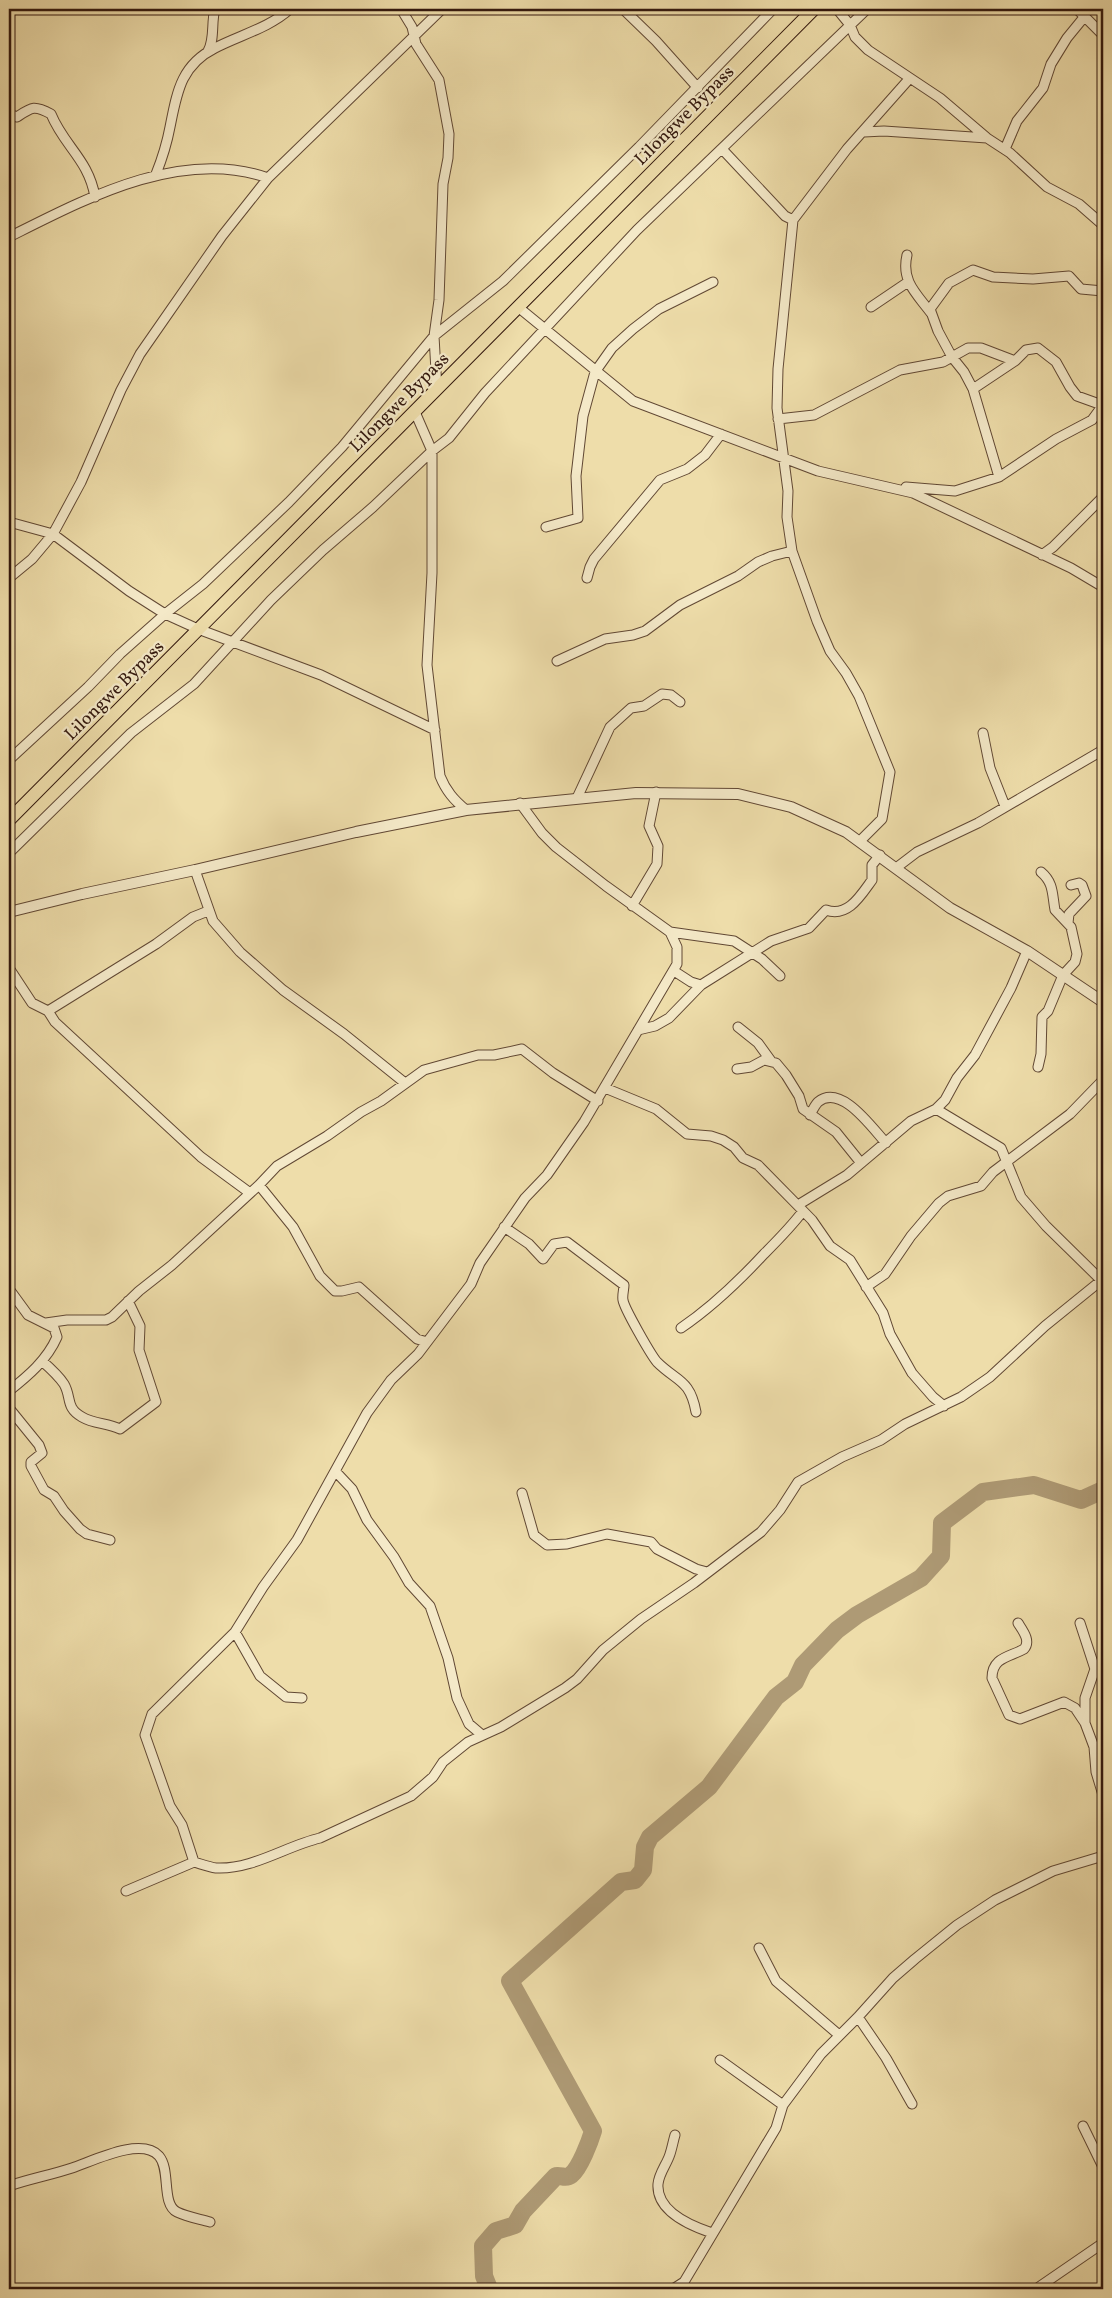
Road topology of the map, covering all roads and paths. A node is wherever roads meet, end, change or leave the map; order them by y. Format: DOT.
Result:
graph roads {
  1 [pos="215,9"];
  2 [pos="290,9"];
  3 [pos="401,9"];
  4 [pos="442,9"];
  5 [pos="623,9"];
  6 [pos="773,9"];
  7 [pos="814,9"];
  8 [pos="837,9"];
  9 [pos="867,9"];
  10 [pos="1077,9"];
  11 [pos="1085,16"];
  12 [pos="850,26"];
  13 [pos="1103,35"];
  14 [pos="414,37"];
  15 [pos="208,51"];
  16 [pos="910,78"];
  17 [pos="698,88"];
  18 [pos="9,114"];
  19 [pos="864,132"];
  20 [pos="987,138"];
  21 [pos="722,149"];
  22 [pos="1005,149"];
  23 [pos="156,174"];
  24 [pos="268,178"];
  25 [pos="96,197"];
  26 [pos="793,220"];
  27 [pos="1103,225"];
  28 [pos="9,237"];
  29 [pos="908,255"];
  30 [pos="713,282"];
  31 [pos="908,282"];
  32 [pos="1103,291"];
  33 [pos="518,306"];
  34 [pos="871,307"];
  35 [pos="931,313"];
  36 [pos="545,330"];
  37 [pos="434,336"];
  38 [pos="952,357"];
  39 [pos="1015,361"];
  40 [pos="595,372"];
  41 [pos="437,389"];
  42 [pos="973,389"];
  43 [pos="1103,405"];
  44 [pos="415,412"];
  45 [pos="778,418"];
  46 [pos="721,434"];
  47 [pos="432,451"];
  48 [pos="785,460"];
  49 [pos="999,477"];
  50 [pos="892,488"];
  51 [pos="1103,497"];
  52 [pos="9,522"];
  53 [pos="546,527"];
  54 [pos="52,534"];
  55 [pos="792,551"];
  56 [pos="1042,554"];
  57 [pos="9,578"];
  58 [pos="587,578"];
  59 [pos="1103,587"];
  60 [pos="165,614"];
  61 [pos="198,629"];
  62 [pos="233,642"];
  63 [pos="557,661"];
  64 [pos="680,702"];
  65 [pos="435,730"];
  66 [pos="983,733"];
  67 [pos="1103,750"];
  68 [pos="9,760"];
  69 [pos="656,792"];
  70 [pos="577,798"];
  71 [pos="520,803"];
  72 [pos="1005,806"];
  73 [pos="466,810"];
  74 [pos="9,820"];
  75 [pos="860,841"];
  76 [pos="9,853"];
  77 [pos="880,855"];
  78 [pos="896,868"];
  79 [pos="195,870"];
  80 [pos="1041,872"];
  81 [pos="1071,885"];
  82 [pos="632,906"];
  83 [pos="208,911"];
  84 [pos="9,912"];
  85 [pos="1068,922"];
  86 [pos="670,932"];
  87 [pos="752,952"];
  88 [pos="1027,952"];
  89 [pos="9,968"];
  90 [pos="674,971"];
  91 [pos="1063,975"];
  92 [pos="780,976"];
  93 [pos="701,985"];
  94 [pos="1100,996"];
  95 [pos="48,1011"];
  96 [pos="738,1027"];
  97 [pos="638,1030"];
  98 [pos="771,1061"];
  99 [pos="1038,1067"];
  100 [pos="737,1069"];
  101 [pos="1103,1080"];
  102 [pos="405,1082"];
  103 [pos="605,1088"];
  104 [pos="598,1100"];
  105 [pos="936,1109"];
  106 [pos="810,1115"];
  107 [pos="886,1143"];
  108 [pos="1008,1162"];
  109 [pos="861,1163"];
  110 [pos="259,1186"];
  111 [pos="250,1194"];
  112 [pos="800,1208"];
  113 [pos="504,1227"];
  114 [pos="1102,1279"];
  115 [pos="866,1287"];
  116 [pos="9,1289"];
  117 [pos="128,1301"];
  118 [pos="46,1323"];
  119 [pos="681,1328"];
  120 [pos="427,1342"];
  121 [pos="42,1361"];
  122 [pos="9,1391"];
  123 [pos="944,1406"];
  124 [pos="9,1408"];
  125 [pos="696,1412"];
  126 [pos="336,1472"];
  127 [pos="522,1493"];
  128 [pos="110,1540"];
  129 [pos="708,1572"];
  130 [pos="1018,1623"];
  131 [pos="1080,1623"];
  132 [pos="235,1632"];
  133 [pos="302,1698"];
  134 [pos="1085,1723"];
  135 [pos="482,1735"];
  136 [pos="1103,1795"];
  137 [pos="1103,1856"];
  138 [pos="194,1862"];
  139 [pos="126,1891"];
  140 [pos="759,1948"];
  141 [pos="858,2017"];
  142 [pos="839,2035"];
  143 [pos="720,2060"];
  144 [pos="912,2104"];
  145 [pos="783,2105"];
  146 [pos="1083,2126"];
  147 [pos="675,2135"];
  148 [pos="1103,2167"];
  149 [pos="9,2186"];
  150 [pos="210,2222"];
  151 [pos="712,2233"];
  152 [pos="1103,2243"];
  153 [pos="673,2289"];
  154 [pos="1036,2289"];
  1 -- 15 [label="street"];
  2 -- 15 [label="street"];
  3 -- 14 [label="street"];
  4 -- 14 [label="street"];
  5 -- 17 [label="street"];
  6 -- 17 [label="street"];
  7 -- 33 [label="main road, Lilongwe Bypass"];
  8 -- 12 [label="street"];
  9 -- 12 [label="street"];
  10 -- 11 [label="street"];
  11 -- 13 [label="street"];
  11 -- 22 [label="street"];
  12 -- 16 [label="street"];
  12 -- 21 [label="street"];
  14 -- 24 [label="street"];
  14 -- 37 [label="street"];
  15 -- 23 [label="street"];
  16 -- 19 [label="street"];
  16 -- 20 [label="street"];
  17 -- 37 [label="street"];
  18 -- 25 [label="street"];
  19 -- 20 [label="street"];
  19 -- 26 [label="street"];
  20 -- 22 [label="street"];
  21 -- 26 [label="street"];
  21 -- 36 [label="street"];
  22 -- 27 [label="street"];
  23 -- 24 [label="street"];
  23 -- 25 [label="street"];
  24 -- 54 [label="street"];
  25 -- 28 [label="street"];
  26 -- 45 [label="street"];
  29 -- 31 [label="street"];
  30 -- 40 [label="street"];
  31 -- 34 [label="street"];
  31 -- 35 [label="street"];
  32 -- 35 [label="street"];
  33 -- 36 [label="street"];
  33 -- 41 [label="main road, Lilongwe Bypass"];
  35 -- 38 [label="street"];
  36 -- 40 [label="street"];
  36 -- 47 [label="street"];
  37 -- 41 [label="street"];
  37 -- 60 [label="street"];
  38 -- 39 [label="street"];
  38 -- 42 [label="street"];
  38 -- 45 [label="street"];
  39 -- 42 [label="street"];
  39 -- 43 [label="street"];
  40 -- 46 [label="street"];
  40 -- 53 [label="street"];
  41 -- 44 [label="main road, Lilongwe Bypass"];
  42 -- 49 [label="street"];
  43 -- 49 [label="street"];
  44 -- 47 [label="street"];
  44 -- 61 [label="main road, Lilongwe Bypass"];
  45 -- 48 [label="street"];
  46 -- 48 [label="street"];
  46 -- 58 [label="street"];
  47 -- 62 [label="street"];
  47 -- 65 [label="street"];
  48 -- 50 [label="street"];
  48 -- 55 [label="street"];
  49 -- 50 [label="street"];
  50 -- 56 [label="street"];
  51 -- 56 [label="street"];
  52 -- 54 [label="street"];
  54 -- 57 [label="street"];
  54 -- 60 [label="street"];
  55 -- 63 [label="street"];
  55 -- 75 [label="street"];
  56 -- 59 [label="street"];
  60 -- 61 [label="street"];
  60 -- 68 [label="street"];
  61 -- 62 [label="street"];
  61 -- 74 [label="main road, Lilongwe Bypass"];
  62 -- 65 [label="street"];
  62 -- 76 [label="street"];
  64 -- 70 [label="street"];
  65 -- 73 [label="street"];
  66 -- 72 [label="street"];
  67 -- 72 [label="street"];
  69 -- 70 [label="street"];
  69 -- 75 [label="street"];
  69 -- 82 [label="street"];
  70 -- 71 [label="street"];
  71 -- 73 [label="street"];
  71 -- 82 [label="street"];
  72 -- 78 [label="street"];
  73 -- 79 [label="street"];
  75 -- 77 [label="street"];
  77 -- 78 [label="street"];
  77 -- 87 [label="street"];
  78 -- 88 [label="street"];
  79 -- 83 [label="street"];
  79 -- 84 [label="street"];
  80 -- 85 [label="street"];
  81 -- 85 [label="street"];
  82 -- 86 [label="street"];
  83 -- 95 [label="street"];
  83 -- 102 [label="street"];
  85 -- 91 [label="street"];
  86 -- 87 [label="street"];
  86 -- 90 [label="street"];
  87 -- 92 [label="street"];
  87 -- 93 [label="street"];
  88 -- 91 [label="street"];
  88 -- 105 [label="street"];
  89 -- 95 [label="street"];
  90 -- 93 [label="street"];
  90 -- 97 [label="street"];
  91 -- 94 [label="street"];
  91 -- 99 [label="street"];
  93 -- 97 [label="street"];
  95 -- 111 [label="street"];
  96 -- 98 [label="street"];
  97 -- 103 [label="street"];
  98 -- 100 [label="street"];
  98 -- 106 [label="street"];
  101 -- 108 [label="street"];
  102 -- 104 [label="street"];
  102 -- 110 [label="street"];
  103 -- 104 [label="street"];
  103 -- 112 [label="street"];
  104 -- 113 [label="street"];
  105 -- 107 [label="street"];
  105 -- 108 [label="street"];
  106 -- 107 [label="street"];
  106 -- 109 [label="street"];
  107 -- 109 [label="street"];
  108 -- 114 [label="street"];
  108 -- 115 [label="street"];
  109 -- 112 [label="street"];
  110 -- 111 [label="street"];
  110 -- 120 [label="street"];
  111 -- 117 [label="street"];
  112 -- 115 [label="street"];
  112 -- 119 [label="street"];
  113 -- 120 [label="street"];
  113 -- 125 [label="street"];
  114 -- 123 [label="street"];
  115 -- 123 [label="street"];
  116 -- 118 [label="street"];
  117 -- 118 [label="street"];
  117 -- 121 [label="street"];
  118 -- 121 [label="street"];
  120 -- 126 [label="street"];
  121 -- 122 [label="street"];
  123 -- 129 [label="street"];
  124 -- 128 [label="street"];
  126 -- 132 [label="street"];
  126 -- 135 [label="street"];
  127 -- 129 [label="street"];
  129 -- 135 [label="street"];
  130 -- 134 [label="street"];
  131 -- 134 [label="street"];
  132 -- 133 [label="street"];
  132 -- 138 [label="street"];
  134 -- 136 [label="street"];
  135 -- 138 [label="street"];
  137 -- 141 [label="street"];
  138 -- 139 [label="street"];
  140 -- 142 [label="street"];
  141 -- 142 [label="street"];
  141 -- 144 [label="street"];
  142 -- 145 [label="street"];
  143 -- 145 [label="street"];
  145 -- 151 [label="street"];
  146 -- 148 [label="street"];
  147 -- 151 [label="street"];
  149 -- 150 [label="street"];
  151 -- 153 [label="street"];
  152 -- 154 [label="street"];
}
